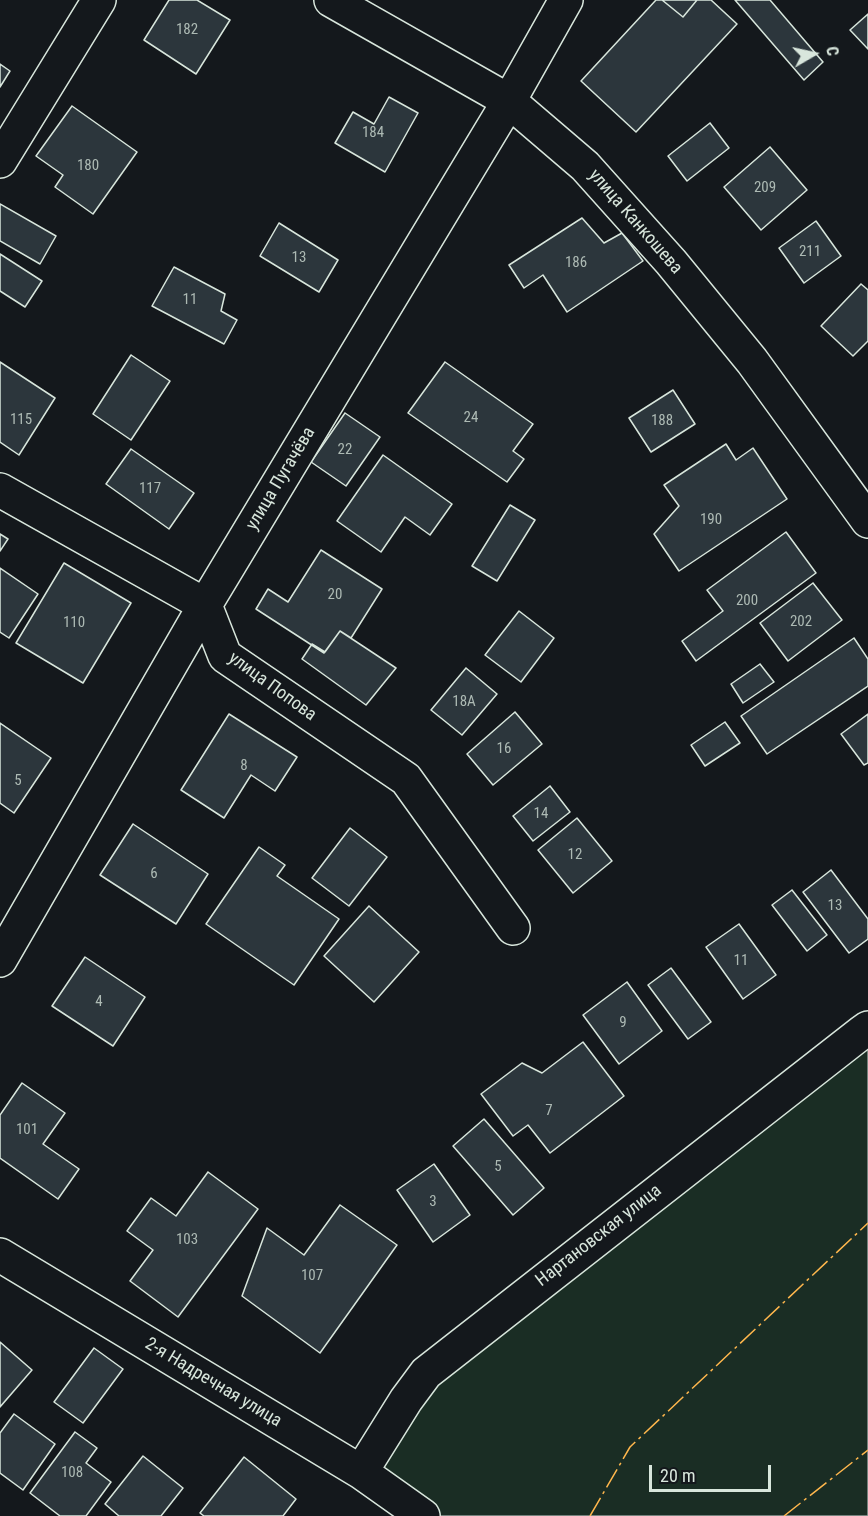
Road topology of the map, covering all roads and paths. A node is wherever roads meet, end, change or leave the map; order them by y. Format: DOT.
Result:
graph roads {
  1 [pos="99,0"];
  2 [pos="331,0"];
  3 [pos="566,0"];
  4 [pos="509,101"];
  5 [pos="0,161"];
  6 [pos="0,490"];
  7 [pos="868,521"];
  8 [pos="205,605"];
  9 [pos="513,928"];
  10 [pos="0,960"];
  11 [pos="868,1028"];
  12 [pos="0,1256"];
  13 [pos="360,1472"];
  14 [pos="423,1516"];
  1 -- 5 [label="street"];
  2 -- 4 [label="street, улица Канкошева"];
  3 -- 4 [label="street, улица Пугачёва"];
  4 -- 7 [label="street, улица Канкошева"];
  4 -- 8 [label="street, улица Пугачёва"];
  6 -- 8 [label="street"];
  8 -- 9 [label="street, улица Попова"];
  8 -- 10 [label="street, улица Пугачёва"];
  11 -- 13 [label="street, Нартановская улица"];
  12 -- 13 [label="street, 2-я Надречная улица"];
  13 -- 14 [label="street, 2-я Надречная улица"];
}
